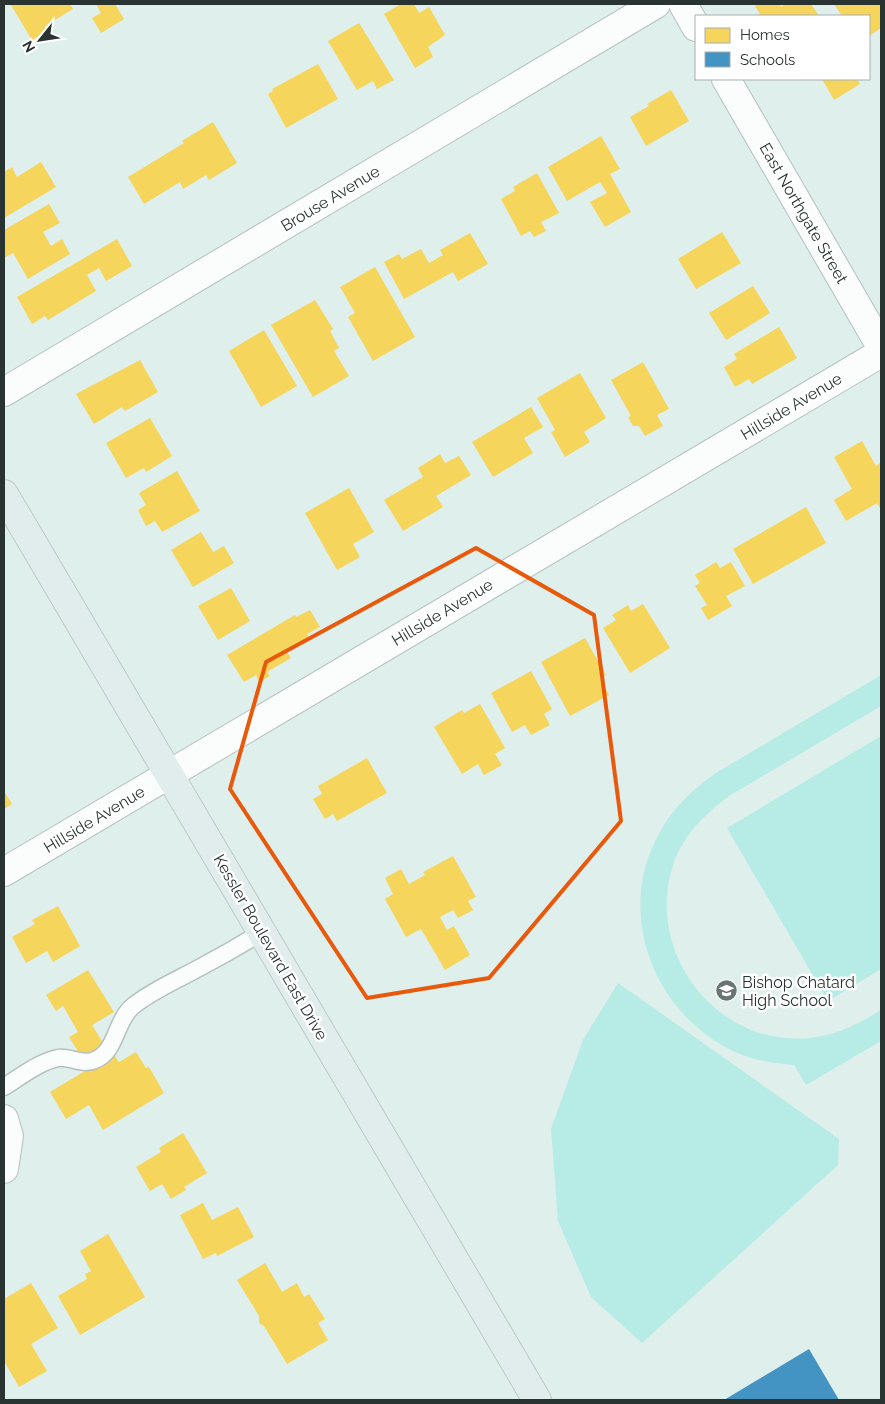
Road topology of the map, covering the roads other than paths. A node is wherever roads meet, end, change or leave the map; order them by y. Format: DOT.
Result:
graph roads {
  1 [pos="656,4"];
  2 [pos="683,4"];
  3 [pos="695,25"];
  4 [pos="727,80"];
  5 [pos="881,347"];
  6 [pos="881,353"];
  7 [pos="4,392"];
  8 [pos="4,494"];
  9 [pos="169,774"];
  10 [pos="4,872"];
  11 [pos="262,932"];
  12 [pos="4,1087"];
  13 [pos="4,1119"];
  14 [pos="4,1169"];
  15 [pos="537,1400"];
  1 -- 7 [label="street, Brouse Avenue"];
  2 -- 3 [label="street"];
  4 -- 5 [label="street, East Northgate Street"];
  6 -- 9 [label="street, Hillside Avenue"];
  8 -- 9 [label="main road, Kessler Boulevard East Drive"];
  9 -- 10 [label="street, Hillside Avenue"];
  9 -- 11 [label="main road, Kessler Boulevard East Drive"];
  11 -- 12 [label="lane"];
  11 -- 15 [label="main road, Kessler Boulevard East Drive"];
  13 -- 14 [label="street"];
}
